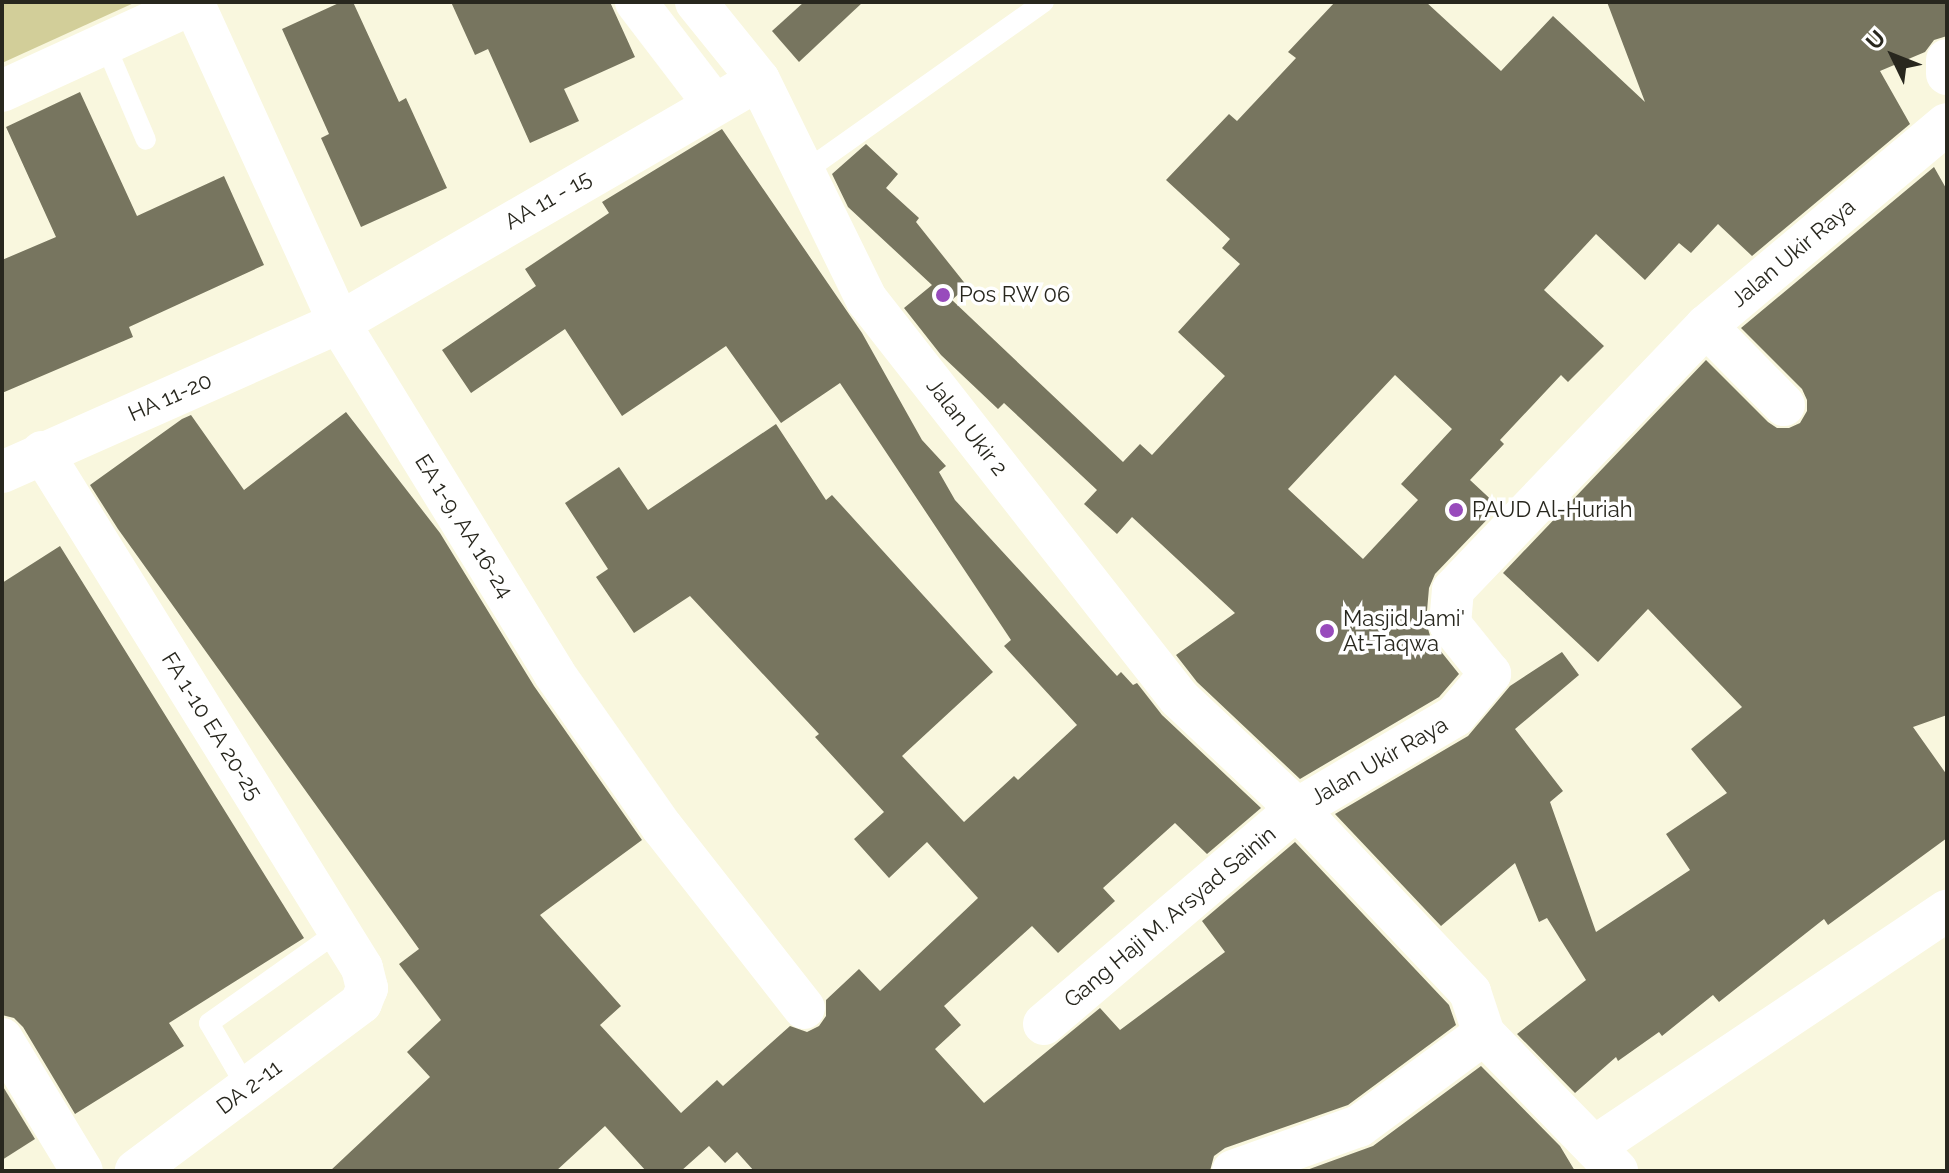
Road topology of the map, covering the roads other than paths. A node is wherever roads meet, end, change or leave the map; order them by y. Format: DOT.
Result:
graph roads {
  1 [pos="194,2"];
  2 [pos="636,2"];
  3 [pos="696,2"];
  4 [pos="1044,2"];
  5 [pos="105,44"];
  6 [pos="1947,60"];
  7 [pos="1947,74"];
  8 [pos="759,80"];
  9 [pos="2,91"];
  10 [pos="714,104"];
  11 [pos="1947,124"];
  12 [pos="146,140"];
  13 [pos="804,172"];
  14 [pos="339,323"];
  15 [pos="1706,326"];
  16 [pos="1784,405"];
  17 [pos="42,452"];
  18 [pos="2,472"];
  19 [pos="1297,809"];
  20 [pos="1947,911"];
  21 [pos="339,931"];
  22 [pos="361,1003"];
  23 [pos="804,1008"];
  24 [pos="1044,1024"];
  25 [pos="1484,1034"];
  26 [pos="2,1039"];
  27 [pos="247,1088"];
  28 [pos="1606,1159"];
  29 [pos="82,1171"];
  30 [pos="136,1171"];
  31 [pos="1233,1171"];
  1 -- 5 [label="street"];
  1 -- 14 [label="street, EA 1-9, AA 16-24"];
  2 -- 10 [label="street"];
  3 -- 8 [label="street, Jalan Ukir 2"];
  4 -- 13 [label="lane"];
  5 -- 9 [label="street"];
  5 -- 12 [label="lane"];
  6 -- 7 [label="street"];
  8 -- 10 [label="street, AA 11 - 15"];
  8 -- 13 [label="street, Jalan Ukir 2"];
  10 -- 14 [label="street, AA 11 - 15"];
  11 -- 15 [label="street, Jalan Ukir Raya"];
  13 -- 19 [label="street, Jalan Ukir 2"];
  14 -- 17 [label="street, HA 11-20"];
  14 -- 23 [label="street, EA 1-9, AA 16-24"];
  15 -- 16 [label="street"];
  15 -- 19 [label="street, Jalan Ukir Raya"];
  17 -- 18 [label="street, HA 11-20"];
  17 -- 21 [label="street, FA 1-10 EA 20-25"];
  19 -- 24 [label="street, Gang Haji M. Arsyad Sainin"];
  19 -- 25 [label="street, Jalan Ukir Raya"];
  20 -- 28 [label="street"];
  21 -- 22 [label="street, FA 1-10 EA 20-25"];
  21 -- 27 [label="lane"];
  22 -- 27 [label="street, DA 2-11"];
  25 -- 28 [label="street"];
  25 -- 31 [label="street"];
  26 -- 29 [label="street"];
  27 -- 30 [label="street, DA 2-11"];
}
